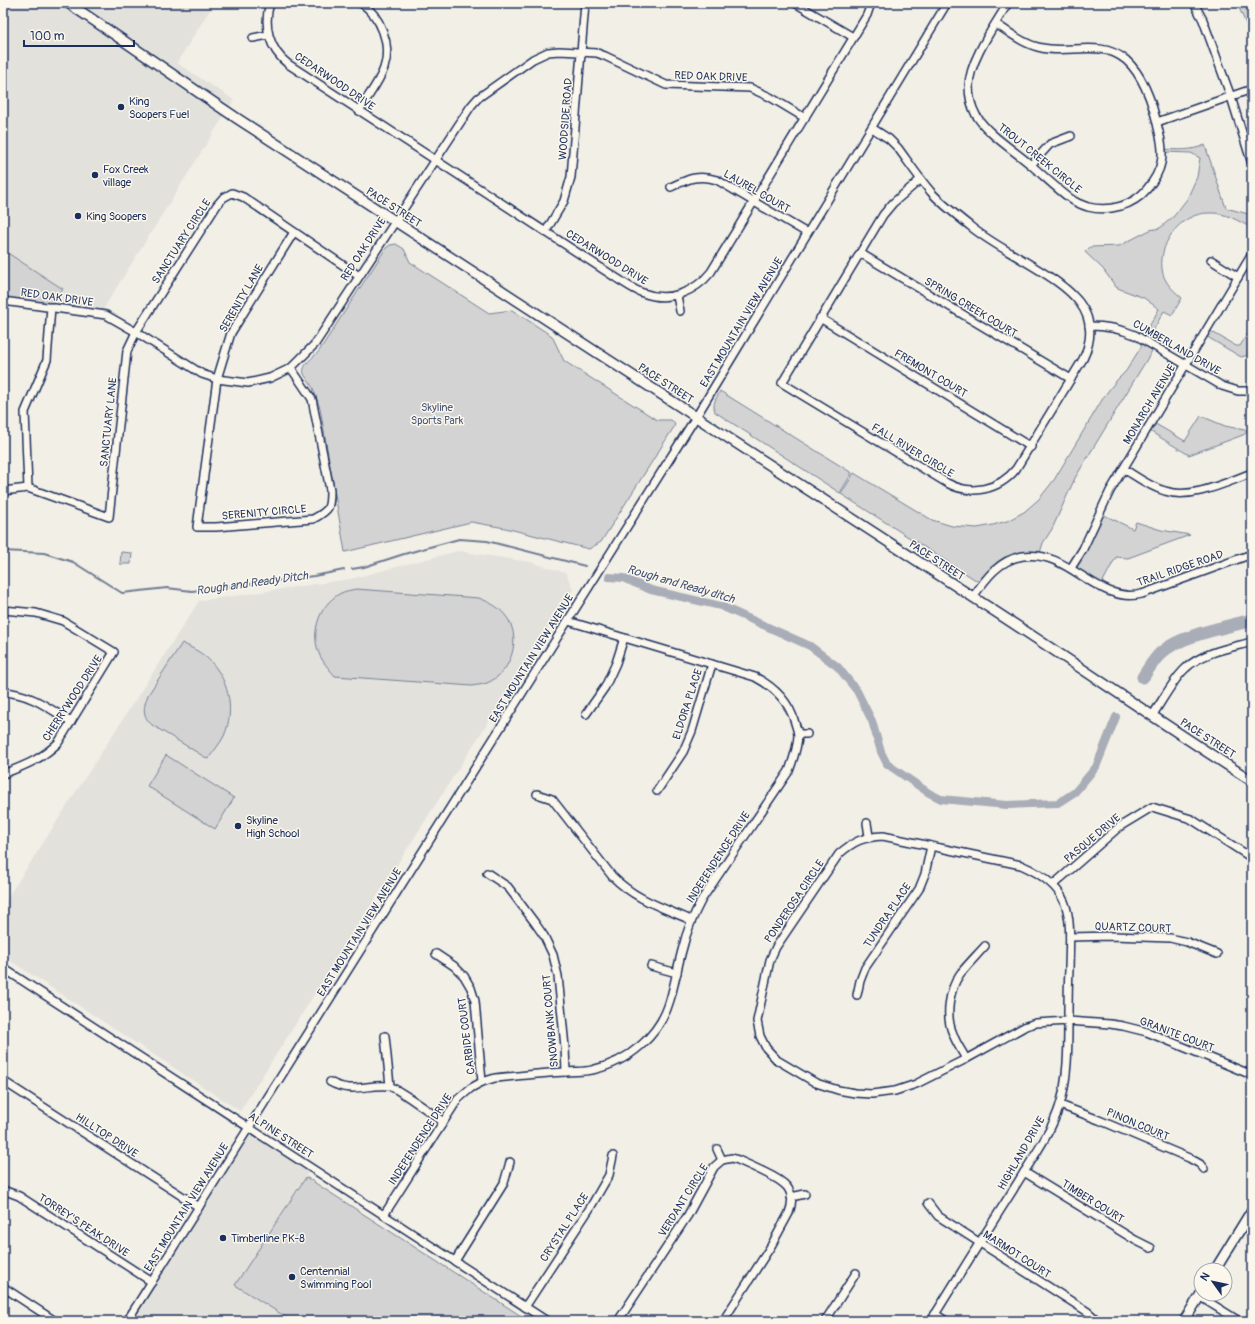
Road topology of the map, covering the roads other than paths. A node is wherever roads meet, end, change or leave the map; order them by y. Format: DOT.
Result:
graph roads {
  1 [pos="68,3"];
  2 [pos="270,3"];
  3 [pos="361,3"];
  4 [pos="584,3"];
  5 [pos="795,3"];
  6 [pos="871,3"];
  7 [pos="947,3"];
  8 [pos="1008,3"];
  9 [pos="1194,3"];
  10 [pos="996,24"];
  11 [pos="268,35"];
  12 [pos="854,37"];
  13 [pos="253,38"];
  14 [pos="581,52"];
  15 [pos="1252,89"];
  16 [pos="1231,97"];
  17 [pos="359,111"];
  18 [pos="804,118"];
  19 [pos="1157,122"];
  20 [pos="872,128"];
  21 [pos="1071,136"];
  22 [pos="435,160"];
  23 [pos="1252,164"];
  24 [pos="1031,165"];
  25 [pos="921,179"];
  26 [pos="671,187"];
  27 [pos="754,201"];
  28 [pos="394,222"];
  29 [pos="546,231"];
  30 [pos="294,232"];
  31 [pos="807,233"];
  32 [pos="860,253"];
  33 [pos="1252,254"];
  34 [pos="1211,260"];
  35 [pos="359,276"];
  36 [pos="1238,277"];
  37 [pos="676,296"];
  38 [pos="3,302"];
  39 [pos="52,307"];
  40 [pos="680,311"];
  41 [pos="820,318"];
  42 [pos="1089,326"];
  43 [pos="136,332"];
  44 [pos="1185,365"];
  45 [pos="291,368"];
  46 [pos="217,379"];
  47 [pos="1071,379"];
  48 [pos="1252,391"];
  49 [pos="696,417"];
  50 [pos="1031,447"];
  51 [pos="1124,469"];
  52 [pos="1252,473"];
  53 [pos="28,488"];
  54 [pos="3,491"];
  55 [pos="1252,554"];
  56 [pos="1071,568"];
  57 [pos="973,597"];
  58 [pos="3,610"];
  59 [pos="568,621"];
  60 [pos="624,638"];
  61 [pos="1252,642"];
  62 [pos="712,664"];
  63 [pos="3,692"];
  64 [pos="586,714"];
  65 [pos="1152,716"];
  66 [pos="72,722"];
  67 [pos="798,734"];
  68 [pos="808,734"];
  69 [pos="3,774"];
  70 [pos="1252,782"];
  71 [pos="658,791"];
  72 [pos="537,794"];
  73 [pos="867,823"];
  74 [pos="869,836"];
  75 [pos="931,846"];
  76 [pos="1252,858"];
  77 [pos="487,873"];
  78 [pos="1054,884"];
  79 [pos="691,920"];
  80 [pos="1070,936"];
  81 [pos="985,946"];
  82 [pos="436,954"];
  83 [pos="1217,954"];
  84 [pos="651,966"];
  85 [pos="3,968"];
  86 [pos="677,973"];
  87 [pos="857,995"];
  88 [pos="1068,1021"];
  89 [pos="385,1036"];
  90 [pos="966,1059"];
  91 [pos="566,1072"];
  92 [pos="1252,1075"];
  93 [pos="3,1081"];
  94 [pos="330,1082"];
  95 [pos="482,1082"];
  96 [pos="390,1086"];
  97 [pos="1060,1105"];
  98 [pos="443,1122"];
  99 [pos="249,1128"];
  100 [pos="717,1149"];
  101 [pos="613,1156"];
  102 [pos="722,1160"];
  103 [pos="510,1162"];
  104 [pos="1204,1169"];
  105 [pos="1024,1172"];
  106 [pos="3,1190"];
  107 [pos="805,1194"];
  108 [pos="791,1197"];
  109 [pos="928,1203"];
  110 [pos="199,1207"];
  111 [pos="1252,1210"];
  112 [pos="384,1215"];
  113 [pos="980,1243"];
  114 [pos="1151,1248"];
  115 [pos="455,1261"];
  116 [pos="1220,1262"];
  117 [pos="856,1273"];
  118 [pos="152,1282"];
  119 [pos="3,1287"];
  120 [pos="1196,1302"];
  121 [pos="1210,1302"];
  122 [pos="525,1306"];
  123 [pos="935,1314"];
  124 [pos="55,1321"];
  125 [pos="127,1321"];
  126 [pos="547,1321"];
  127 [pos="618,1321"];
  128 [pos="723,1321"];
  129 [pos="825,1321"];
  130 [pos="931,1321"];
  131 [pos="946,1321"];
  132 [pos="1098,1321"];
  133 [pos="1184,1321"];
  134 [pos="1239,1321"];
  1 -- 28 [label="main road, PACE STREET"];
  2 -- 11 [label="street, CEDARWOOD DRIVE"];
  3 -- 17 [label="street"];
  4 -- 14 [label="street, WOODSIDE ROAD"];
  5 -- 12 [label="street"];
  6 -- 12 [label="street, CEDARWOOD DRIVE"];
  7 -- 20 [label="street, EAST MOUNTAIN VIEW AVENUE"];
  8 -- 10 [label="street, TROUT CREEK CIRCLE"];
  9 -- 16 [label="street"];
  10 -- 19 [label="street, TROUT CREEK CIRCLE"];
  10 -- 24 [label="street, TROUT CREEK CIRCLE"];
  11 -- 13 [label="street"];
  11 -- 17 [label="street, CEDARWOOD DRIVE"];
  12 -- 18 [label="street, CEDARWOOD DRIVE"];
  14 -- 18 [label="street, RED OAK DRIVE"];
  14 -- 22 [label="street, RED OAK DRIVE"];
  14 -- 29 [label="street, WOODSIDE ROAD"];
  15 -- 16 [label="street"];
  16 -- 19 [label="street"];
  16 -- 23 [label="street"];
  17 -- 22 [label="street, CEDARWOOD DRIVE"];
  18 -- 27 [label="street, CEDARWOOD DRIVE"];
  19 -- 24 [label="street, TROUT CREEK CIRCLE"];
  20 -- 25 [label="street, FALL RIVER CIRCLE"];
  20 -- 31 [label="street, EAST MOUNTAIN VIEW AVENUE"];
  21 -- 24 [label="street"];
  22 -- 28 [label="street, RED OAK DRIVE"];
  22 -- 29 [label="street, CEDARWOOD DRIVE"];
  25 -- 32 [label="street, FALL RIVER CIRCLE"];
  25 -- 42 [label="street, FALL RIVER CIRCLE"];
  26 -- 27 [label="street, LAUREL COURT"];
  27 -- 31 [label="street, LAUREL COURT"];
  27 -- 37 [label="street, CEDARWOOD DRIVE"];
  28 -- 35 [label="street, RED OAK DRIVE"];
  28 -- 49 [label="main road, PACE STREET"];
  29 -- 37 [label="street, CEDARWOOD DRIVE"];
  30 -- 35 [label="street, SANCTUARY CIRCLE"];
  30 -- 43 [label="street, SANCTUARY CIRCLE"];
  30 -- 46 [label="street, SERENITY LANE"];
  31 -- 49 [label="street, EAST MOUNTAIN VIEW AVENUE"];
  32 -- 41 [label="street, FALL RIVER CIRCLE"];
  32 -- 47 [label="street, SPRING CREEK COURT"];
  33 -- 36 [label="street, MONARCH AVENUE"];
  34 -- 36 [label="street"];
  35 -- 45 [label="street, RED OAK DRIVE"];
  36 -- 44 [label="street, MONARCH AVENUE"];
  37 -- 40 [label="street"];
  38 -- 39 [label="street, RED OAK DRIVE"];
  39 -- 43 [label="street, RED OAK DRIVE"];
  39 -- 53 [label="street"];
  41 -- 50 [label="street, FREMONT COURT"];
  41 -- 50 [label="street, FALL RIVER CIRCLE"];
  42 -- 44 [label="street, CUMBERLAND DRIVE"];
  42 -- 47 [label="street, FALL RIVER CIRCLE"];
  43 -- 46 [label="street, RED OAK DRIVE"];
  43 -- 53 [label="street, SANCTUARY LANE"];
  44 -- 48 [label="street, CUMBERLAND DRIVE"];
  44 -- 51 [label="street, MONARCH AVENUE"];
  45 -- 46 [label="street, RED OAK DRIVE"];
  45 -- 46 [label="street, SERENITY CIRCLE"];
  47 -- 50 [label="street, FALL RIVER CIRCLE"];
  49 -- 57 [label="main road, PACE STREET"];
  49 -- 59 [label="street, EAST MOUNTAIN VIEW AVENUE"];
  51 -- 52 [label="street"];
  51 -- 56 [label="street, MONARCH AVENUE"];
  53 -- 54 [label="street"];
  55 -- 56 [label="street, TRAIL RIDGE ROAD"];
  56 -- 57 [label="street, TRAIL RIDGE ROAD"];
  57 -- 65 [label="main road, PACE STREET"];
  58 -- 66 [label="street, CHERRYWOOD DRIVE"];
  59 -- 60 [label="street, INDEPENDENCE DRIVE"];
  59 -- 99 [label="street, EAST MOUNTAIN VIEW AVENUE"];
  60 -- 62 [label="street, INDEPENDENCE DRIVE"];
  60 -- 64 [label="street"];
  61 -- 65 [label="street"];
  62 -- 67 [label="street, INDEPENDENCE DRIVE"];
  62 -- 71 [label="street, ELDORA PLACE"];
  63 -- 66 [label="street"];
  65 -- 70 [label="main road, PACE STREET"];
  66 -- 69 [label="street, CHERRYWOOD DRIVE"];
  67 -- 68 [label="street"];
  67 -- 79 [label="street, INDEPENDENCE DRIVE"];
  72 -- 79 [label="street"];
  73 -- 74 [label="street"];
  74 -- 75 [label="street, PONDEROSA CIRCLE"];
  74 -- 90 [label="street, PONDEROSA CIRCLE"];
  75 -- 78 [label="street, PONDEROSA CIRCLE"];
  75 -- 87 [label="street, TUNDRA PLACE"];
  76 -- 78 [label="street, PASQUE DRIVE"];
  77 -- 91 [label="street, SNOWBANK COURT"];
  78 -- 80 [label="street, HIGHLAND DRIVE"];
  79 -- 86 [label="street, INDEPENDENCE DRIVE"];
  80 -- 83 [label="street, QUARTZ COURT"];
  80 -- 88 [label="street, HIGHLAND DRIVE"];
  81 -- 90 [label="street"];
  82 -- 95 [label="street, CARBIDE COURT"];
  84 -- 86 [label="street"];
  85 -- 99 [label="street, ALPINE STREET"];
  86 -- 91 [label="street, INDEPENDENCE DRIVE"];
  88 -- 90 [label="street, PONDEROSA CIRCLE"];
  88 -- 92 [label="street, GRANITE COURT"];
  88 -- 97 [label="street, HIGHLAND DRIVE"];
  89 -- 96 [label="street"];
  91 -- 95 [label="street, INDEPENDENCE DRIVE"];
  93 -- 110 [label="street, HILLTOP DRIVE"];
  94 -- 96 [label="street"];
  95 -- 98 [label="street, INDEPENDENCE DRIVE"];
  96 -- 98 [label="street"];
  97 -- 104 [label="street, PINON COURT"];
  97 -- 105 [label="street, HIGHLAND DRIVE"];
  98 -- 112 [label="street, INDEPENDENCE DRIVE"];
  99 -- 110 [label="street, EAST MOUNTAIN VIEW AVENUE"];
  99 -- 112 [label="street, ALPINE STREET"];
  100 -- 102 [label="street"];
  101 -- 122 [label="street, CRYSTAL PLACE"];
  102 -- 108 [label="street, VERDANT CIRCLE"];
  102 -- 127 [label="street, VERDANT CIRCLE"];
  103 -- 115 [label="street"];
  105 -- 113 [label="street, HIGHLAND DRIVE"];
  105 -- 114 [label="street, TIMBER COURT"];
  106 -- 118 [label="street, TORREY'S PEAK DRIVE"];
  107 -- 108 [label="street"];
  108 -- 128 [label="street"];
  109 -- 113 [label="street, MARMOT COURT"];
  110 -- 118 [label="street, EAST MOUNTAIN VIEW AVENUE"];
  111 -- 116 [label="main road"];
  112 -- 115 [label="street, ALPINE STREET"];
  113 -- 123 [label="street, HIGHLAND DRIVE"];
  113 -- 132 [label="street, MARMOT COURT"];
  115 -- 122 [label="street, ALPINE STREET"];
  117 -- 129 [label="street"];
  118 -- 125 [label="street, EAST MOUNTAIN VIEW AVENUE"];
  119 -- 124 [label="street"];
  120 -- 133 [label="main road"];
  121 -- 134 [label="street"];
  122 -- 126 [label="street, ALPINE STREET"];
  123 -- 130 [label="street, HIGHLAND DRIVE"];
  123 -- 131 [label="street"];
}
